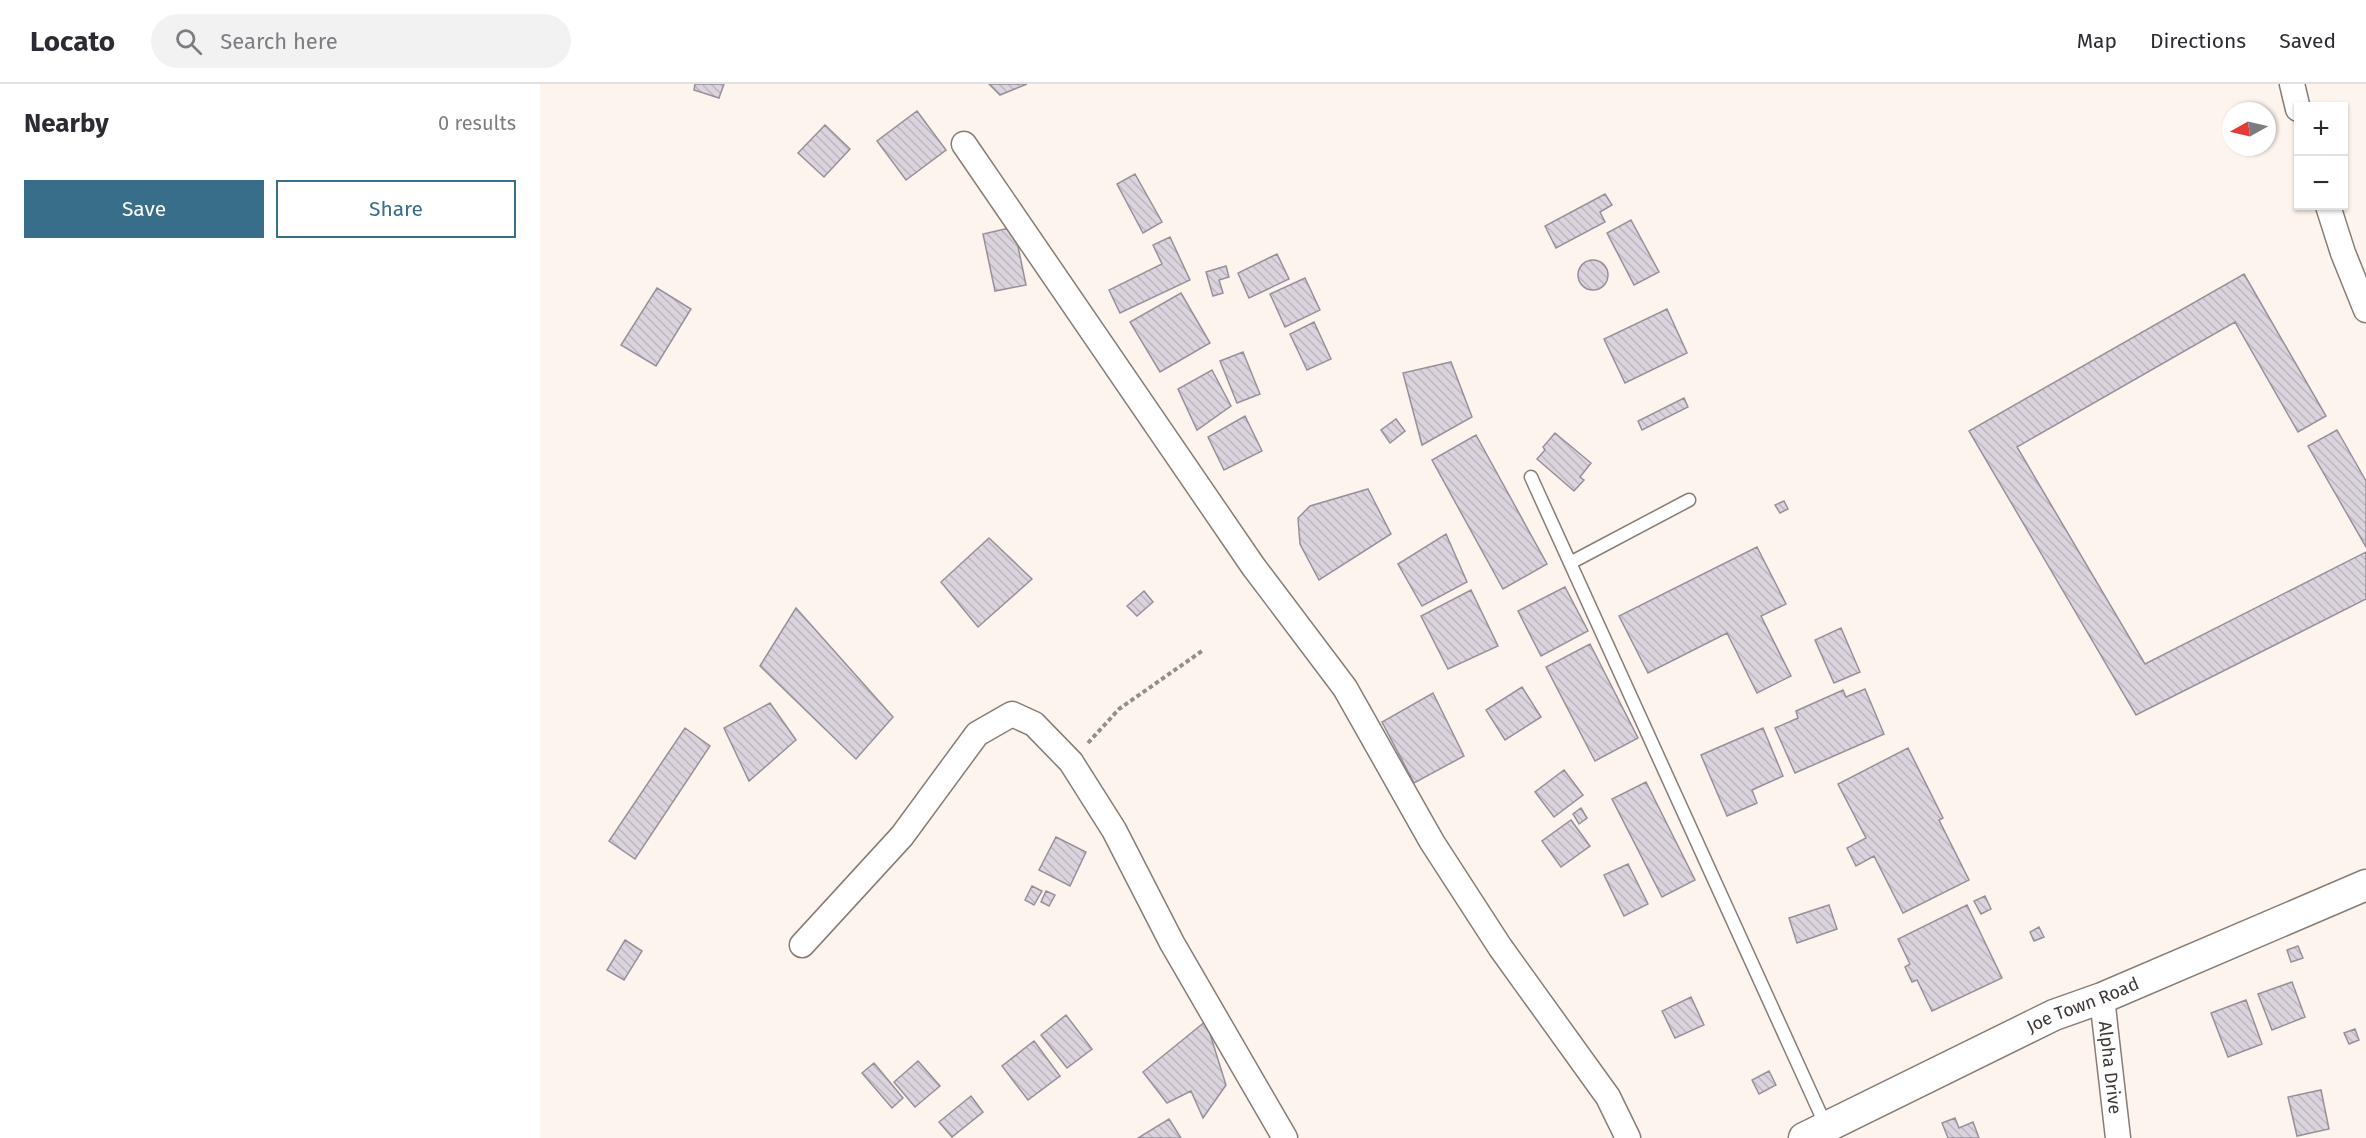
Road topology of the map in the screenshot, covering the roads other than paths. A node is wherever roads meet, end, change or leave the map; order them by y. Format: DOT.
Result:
graph roads {
  1 [pos="2292,84"];
  2 [pos="2296,102"];
  3 [pos="964,144"];
  4 [pos="2329,210"];
  5 [pos="2366,310"];
  6 [pos="1531,477"];
  7 [pos="1689,500"];
  8 [pos="1570,563"];
  9 [pos="2366,885"];
  10 [pos="802,945"];
  11 [pos="2102,998"];
  12 [pos="1815,1133"];
  13 [pos="1285,1138"];
  14 [pos="1628,1138"];
  15 [pos="2118,1138"];
  1 -- 2 [label="street"];
  3 -- 14 [label="street"];
  4 -- 5 [label="street"];
  6 -- 8 [label="lane"];
  7 -- 8 [label="lane"];
  8 -- 12 [label="lane"];
  9 -- 11 [label="street, Joe Town Road"];
  10 -- 13 [label="street"];
  11 -- 12 [label="street, Joe Town Road"];
  11 -- 15 [label="street, Alpha Drive"];
}
